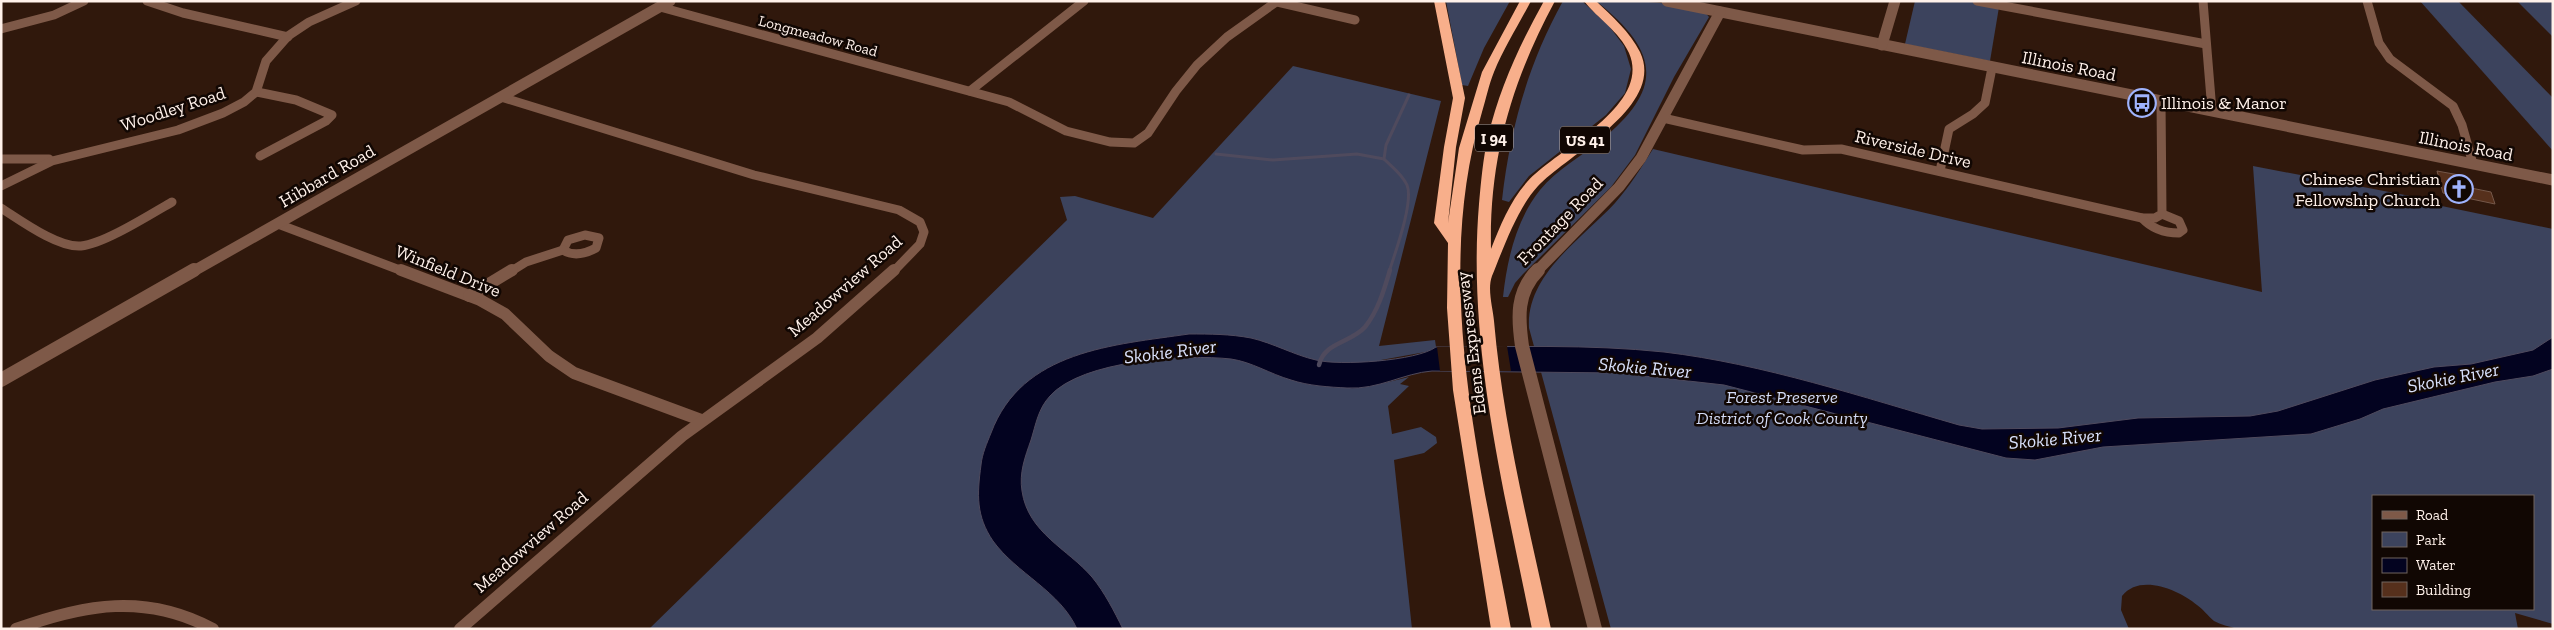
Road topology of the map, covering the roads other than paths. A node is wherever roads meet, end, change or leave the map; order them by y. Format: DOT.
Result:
graph roads {
  1 [pos="84,1"];
  2 [pos="147,1"];
  3 [pos="356,1"];
  4 [pos="670,1"];
  5 [pos="1084,1"];
  6 [pos="1439,1"];
  7 [pos="1526,1"];
  8 [pos="1550,1"];
  9 [pos="1667,1"];
  10 [pos="1895,1"];
  11 [pos="1977,1"];
  12 [pos="2203,1"];
  13 [pos="2367,1"];
  14 [pos="1274,2"];
  15 [pos="1590,2"];
  16 [pos="660,7"];
  17 [pos="1720,12"];
  18 [pos="1355,20"];
  19 [pos="1,28"];
  20 [pos="288,36"];
  21 [pos="1882,44"];
  22 [pos="2206,44"];
  23 [pos="1992,68"];
  24 [pos="970,91"];
  25 [pos="257,92"];
  26 [pos="501,97"];
  27 [pos="2161,102"];
  28 [pos="2212,112"];
  29 [pos="1663,118"];
  30 [pos="260,156"];
  31 [pos="1,159"];
  32 [pos="60,159"];
  33 [pos="2473,164"];
  34 [pos="1940,172"];
  35 [pos="2553,180"];
  36 [pos="1,186"];
  37 [pos="172,202"];
  38 [pos="1,208"];
  39 [pos="2159,216"];
  40 [pos="2142,218"];
  41 [pos="278,224"];
  42 [pos="1453,241"];
  43 [pos="563,250"];
  44 [pos="1484,280"];
  45 [pos="469,296"];
  46 [pos="1,380"];
  47 [pos="701,420"];
  48 [pos="16,629"];
  49 [pos="214,629"];
  50 [pos="460,629"];
  51 [pos="1500,629"];
  52 [pos="1542,629"];
  53 [pos="1595,629"];
  1 -- 19 [label="street"];
  2 -- 20 [label="street"];
  3 -- 20 [label="street"];
  4 -- 16 [label="street, Hibbard Road"];
  5 -- 24 [label="street"];
  6 -- 42 [label="highway"];
  7 -- 42 [label="highway, Edens Expressway / I 94"];
  8 -- 44 [label="highway, Edens Expressway / I 94"];
  9 -- 17 [label="street, Illinois Road"];
  10 -- 21 [label="street"];
  11 -- 22 [label="street"];
  12 -- 22 [label="street"];
  13 -- 33 [label="street"];
  14 -- 18 [label="street, Longmeadow Road"];
  14 -- 24 [label="street, Longmeadow Road"];
  15 -- 44 [label="highway, US 41"];
  16 -- 24 [label="street, Longmeadow Road"];
  16 -- 26 [label="street, Hibbard Road"];
  17 -- 21 [label="street, Illinois Road"];
  17 -- 29 [label="street, Frontage Road"];
  20 -- 25 [label="street"];
  21 -- 23 [label="street, Illinois Road"];
  22 -- 28 [label="street"];
  23 -- 27 [label="street, Illinois Road"];
  23 -- 34 [label="street"];
  25 -- 30 [label="street"];
  25 -- 32 [label="street, Woodley Road"];
  26 -- 41 [label="street, Hibbard Road"];
  26 -- 47 [label="street, Meadowview Road"];
  27 -- 28 [label="street, Illinois Road"];
  27 -- 39 [label="street"];
  28 -- 33 [label="street, Illinois Road"];
  29 -- 34 [label="street, Riverside Drive"];
  29 -- 53 [label="street, Frontage Road"];
  31 -- 32 [label="street, Woodley Road"];
  32 -- 36 [label="street, Woodley Road"];
  33 -- 35 [label="street, Illinois Road"];
  34 -- 40 [label="street, Riverside Drive"];
  37 -- 38 [label="street"];
  39 -- 40 [label="street, Riverside Drive"];
  39 -- 40 [label="street"];
  41 -- 45 [label="street, Winfield Drive"];
  41 -- 46 [label="street, Hibbard Road"];
  42 -- 51 [label="highway, Edens Expressway / I 94"];
  43 -- 45 [label="street"];
  44 -- 52 [label="highway, Edens Expressway / I 94"];
  45 -- 47 [label="street, Winfield Drive"];
  47 -- 50 [label="street, Meadowview Road"];
  48 -- 49 [label="street"];
}
